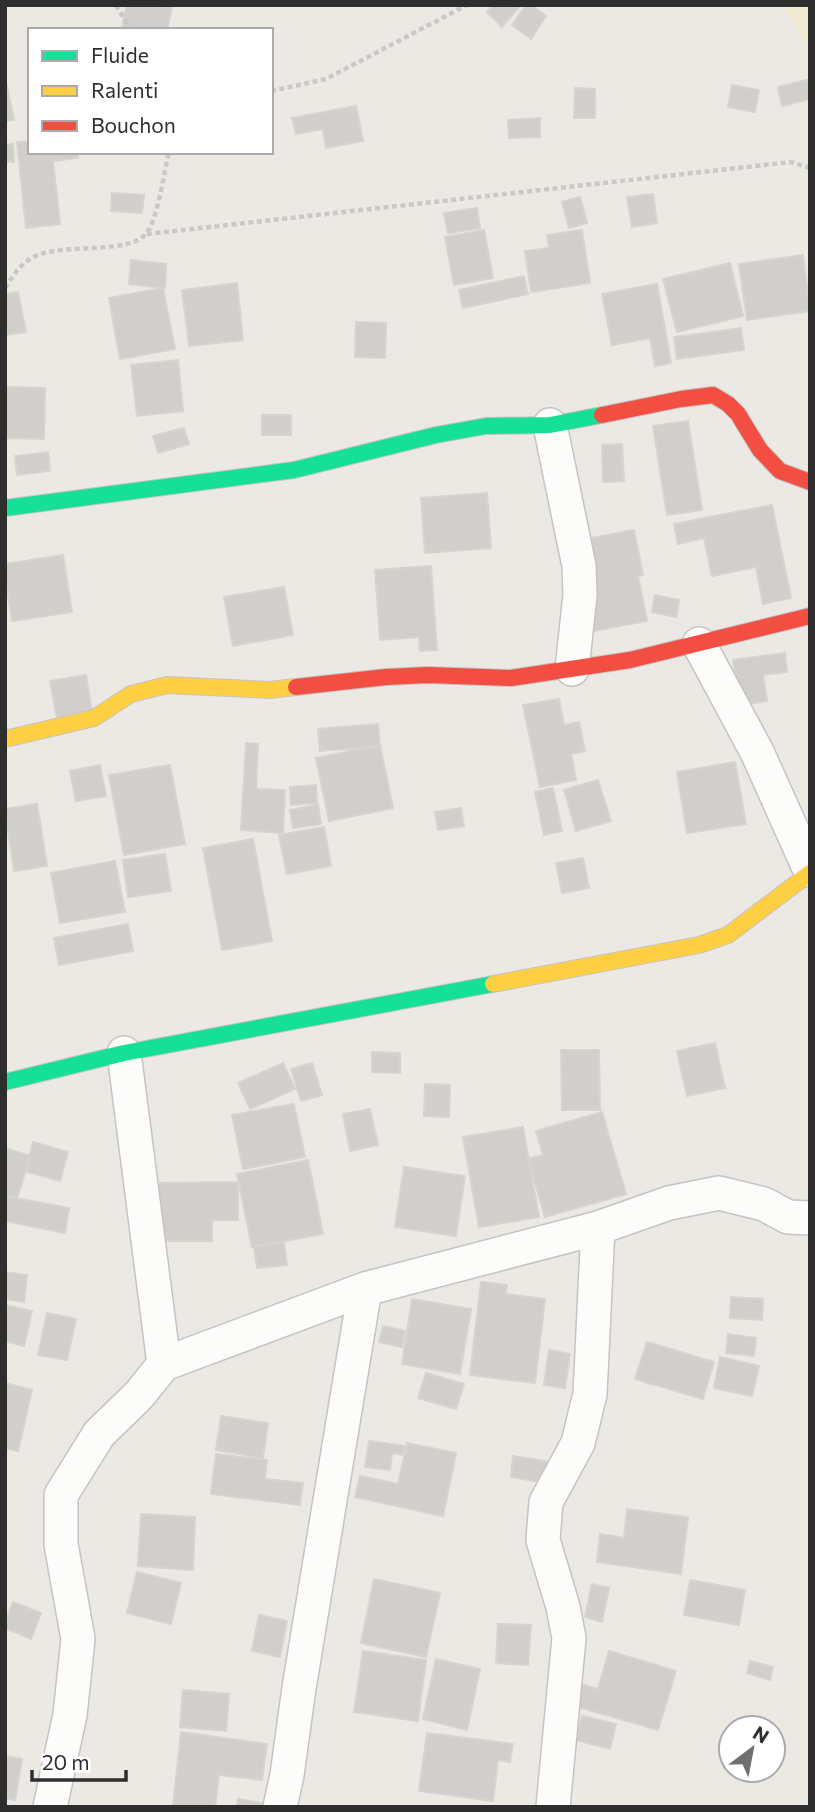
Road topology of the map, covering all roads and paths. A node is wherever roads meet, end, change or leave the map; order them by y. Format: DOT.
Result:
graph roads {
  1 [pos="116,5"];
  2 [pos="467,5"];
  3 [pos="130,28"];
  4 [pos="273,91"];
  5 [pos="169,154"];
  6 [pos="810,168"];
  7 [pos="147,234"];
  8 [pos="5,288"];
  9 [pos="550,425"];
  10 [pos="810,482"];
  11 [pos="5,508"];
  12 [pos="810,617"];
  13 [pos="699,644"];
  14 [pos="572,669"];
  15 [pos="5,739"];
  16 [pos="810,871"];
  17 [pos="124,1053"];
  18 [pos="5,1082"];
  19 [pos="810,1218"];
  20 [pos="598,1228"];
  21 [pos="365,1289"];
  22 [pos="164,1364"];
  23 [pos="50,1807"];
  24 [pos="280,1807"];
  25 [pos="553,1807"];
  1 -- 3 [label="path"];
  2 -- 4 [label="path"];
  5 -- 7 [label="path"];
  6 -- 7 [label="path"];
  7 -- 8 [label="path"];
  9 -- 10 [label="street"];
  9 -- 11 [label="street"];
  9 -- 14 [label="street"];
  12 -- 13 [label="street"];
  13 -- 14 [label="street"];
  13 -- 16 [label="street"];
  14 -- 15 [label="street"];
  16 -- 17 [label="street"];
  17 -- 18 [label="street"];
  17 -- 22 [label="street"];
  19 -- 20 [label="street"];
  20 -- 21 [label="street"];
  20 -- 25 [label="street"];
  21 -- 22 [label="street"];
  21 -- 24 [label="street"];
  22 -- 23 [label="street"];
}
